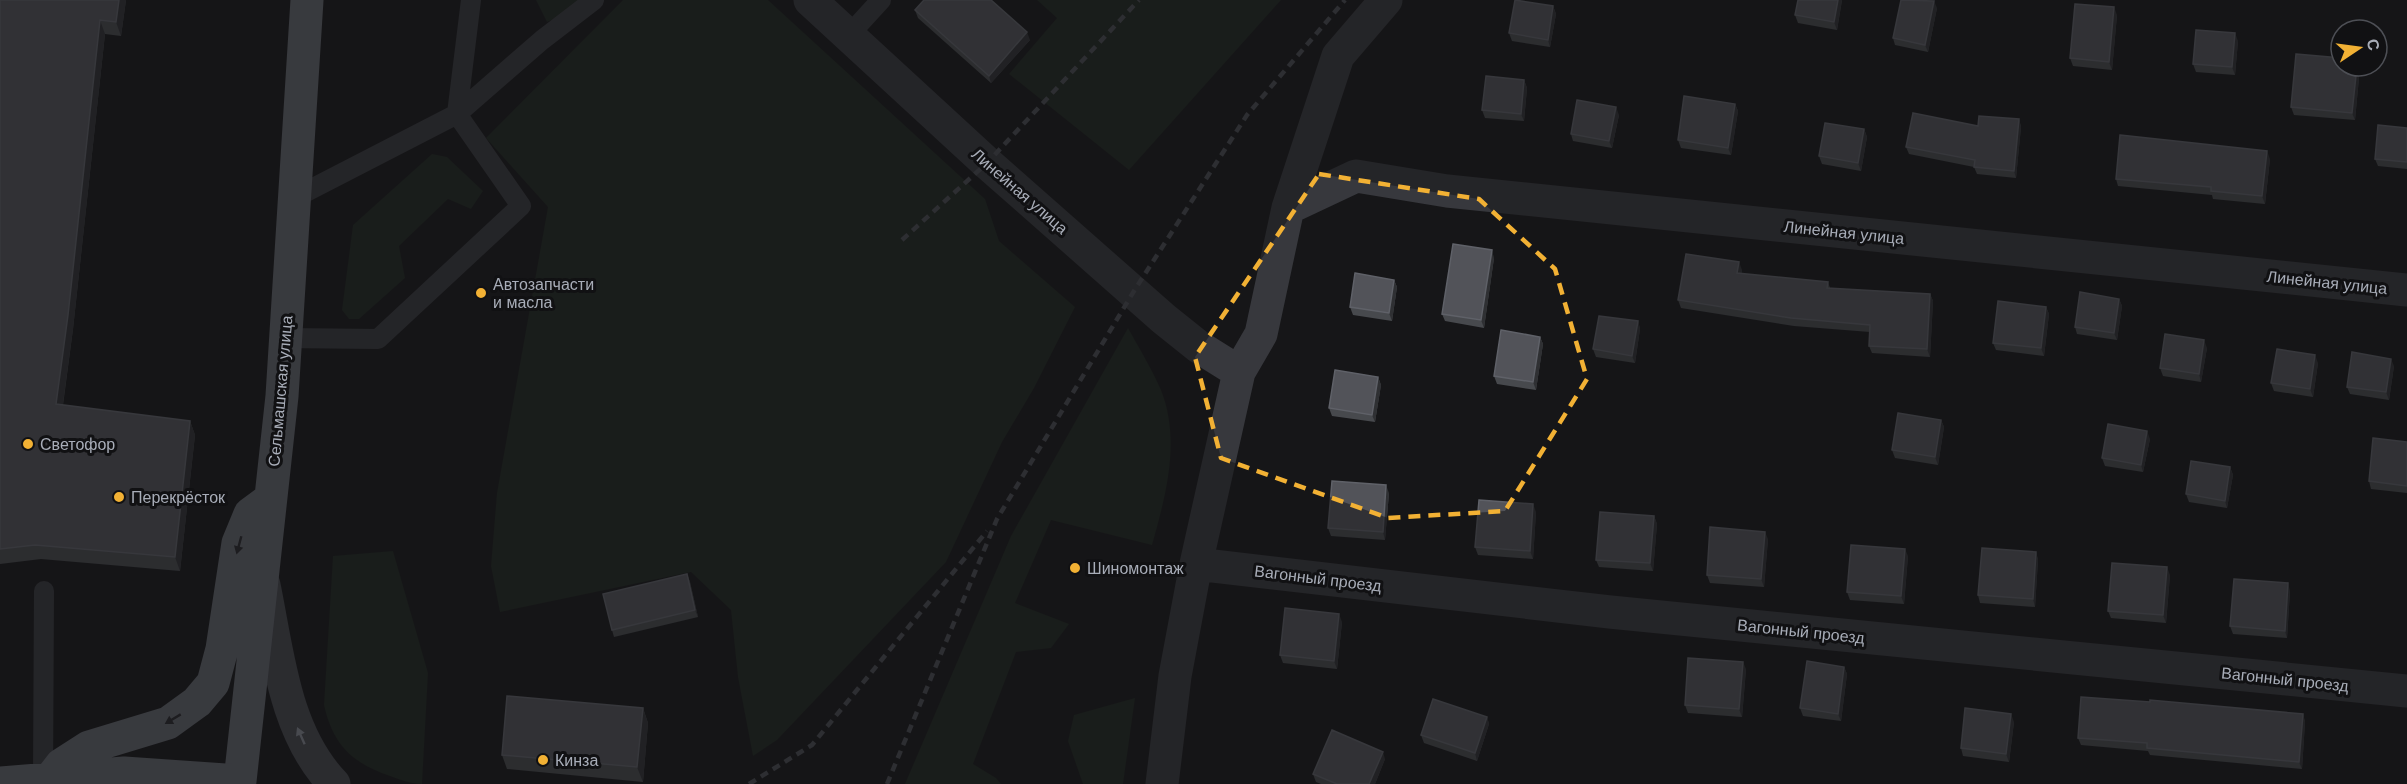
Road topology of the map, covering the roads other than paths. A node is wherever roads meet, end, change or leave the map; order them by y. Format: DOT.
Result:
graph roads {
  1 [pos="307,0"];
  2 [pos="471,0"];
  3 [pos="594,0"];
  4 [pos="810,0"];
  5 [pos="881,0"];
  6 [pos="1386,0"];
  7 [pos="849,35"];
  8 [pos="457,114"];
  9 [pos="294,198"];
  10 [pos="1288,208"];
  11 [pos="2407,290"];
  12 [pos="284,338"];
  13 [pos="1239,372"];
  14 [pos="270,499"];
  15 [pos="1196,564"];
  16 [pos="262,576"];
  17 [pos="44,591"];
  18 [pos="2407,691"];
  19 [pos="47,778"];
  20 [pos="134,779"];
  21 [pos="0,783"];
  22 [pos="244,783"];
  23 [pos="334,784"];
  24 [pos="1162,784"];
  1 -- 9 [label="highway, Сельмашская улица"];
  2 -- 8 [label="lane"];
  3 -- 8 [label="lane"];
  4 -- 7 [label="street, Линейная улица"];
  5 -- 7 [label="lane"];
  6 -- 10 [label="street"];
  7 -- 13 [label="street, Линейная улица"];
  8 -- 9 [label="lane"];
  8 -- 12 [label="lane"];
  9 -- 12 [label="highway, Сельмашская улица"];
  10 -- 11 [label="street, Линейная улица"];
  10 -- 13 [label="street"];
  12 -- 14 [label="highway, Сельмашская улица"];
  13 -- 15 [label="street"];
  14 -- 16 [label="highway, Сельмашская улица"];
  14 -- 19 [label="highway, one-way"];
  15 -- 18 [label="street, Вагонный проезд"];
  15 -- 24 [label="street"];
  16 -- 22 [label="highway, Сельмашская улица"];
  23 -- 16 [label="main road, one-way"];
  17 -- 19 [label="lane"];
  19 -- 20 [label="highway, Сельмашская улица"];
  19 -- 21 [label="highway, Сельмашская улица"];
  20 -- 22 [label="highway, Сельмашская улица"];
}
